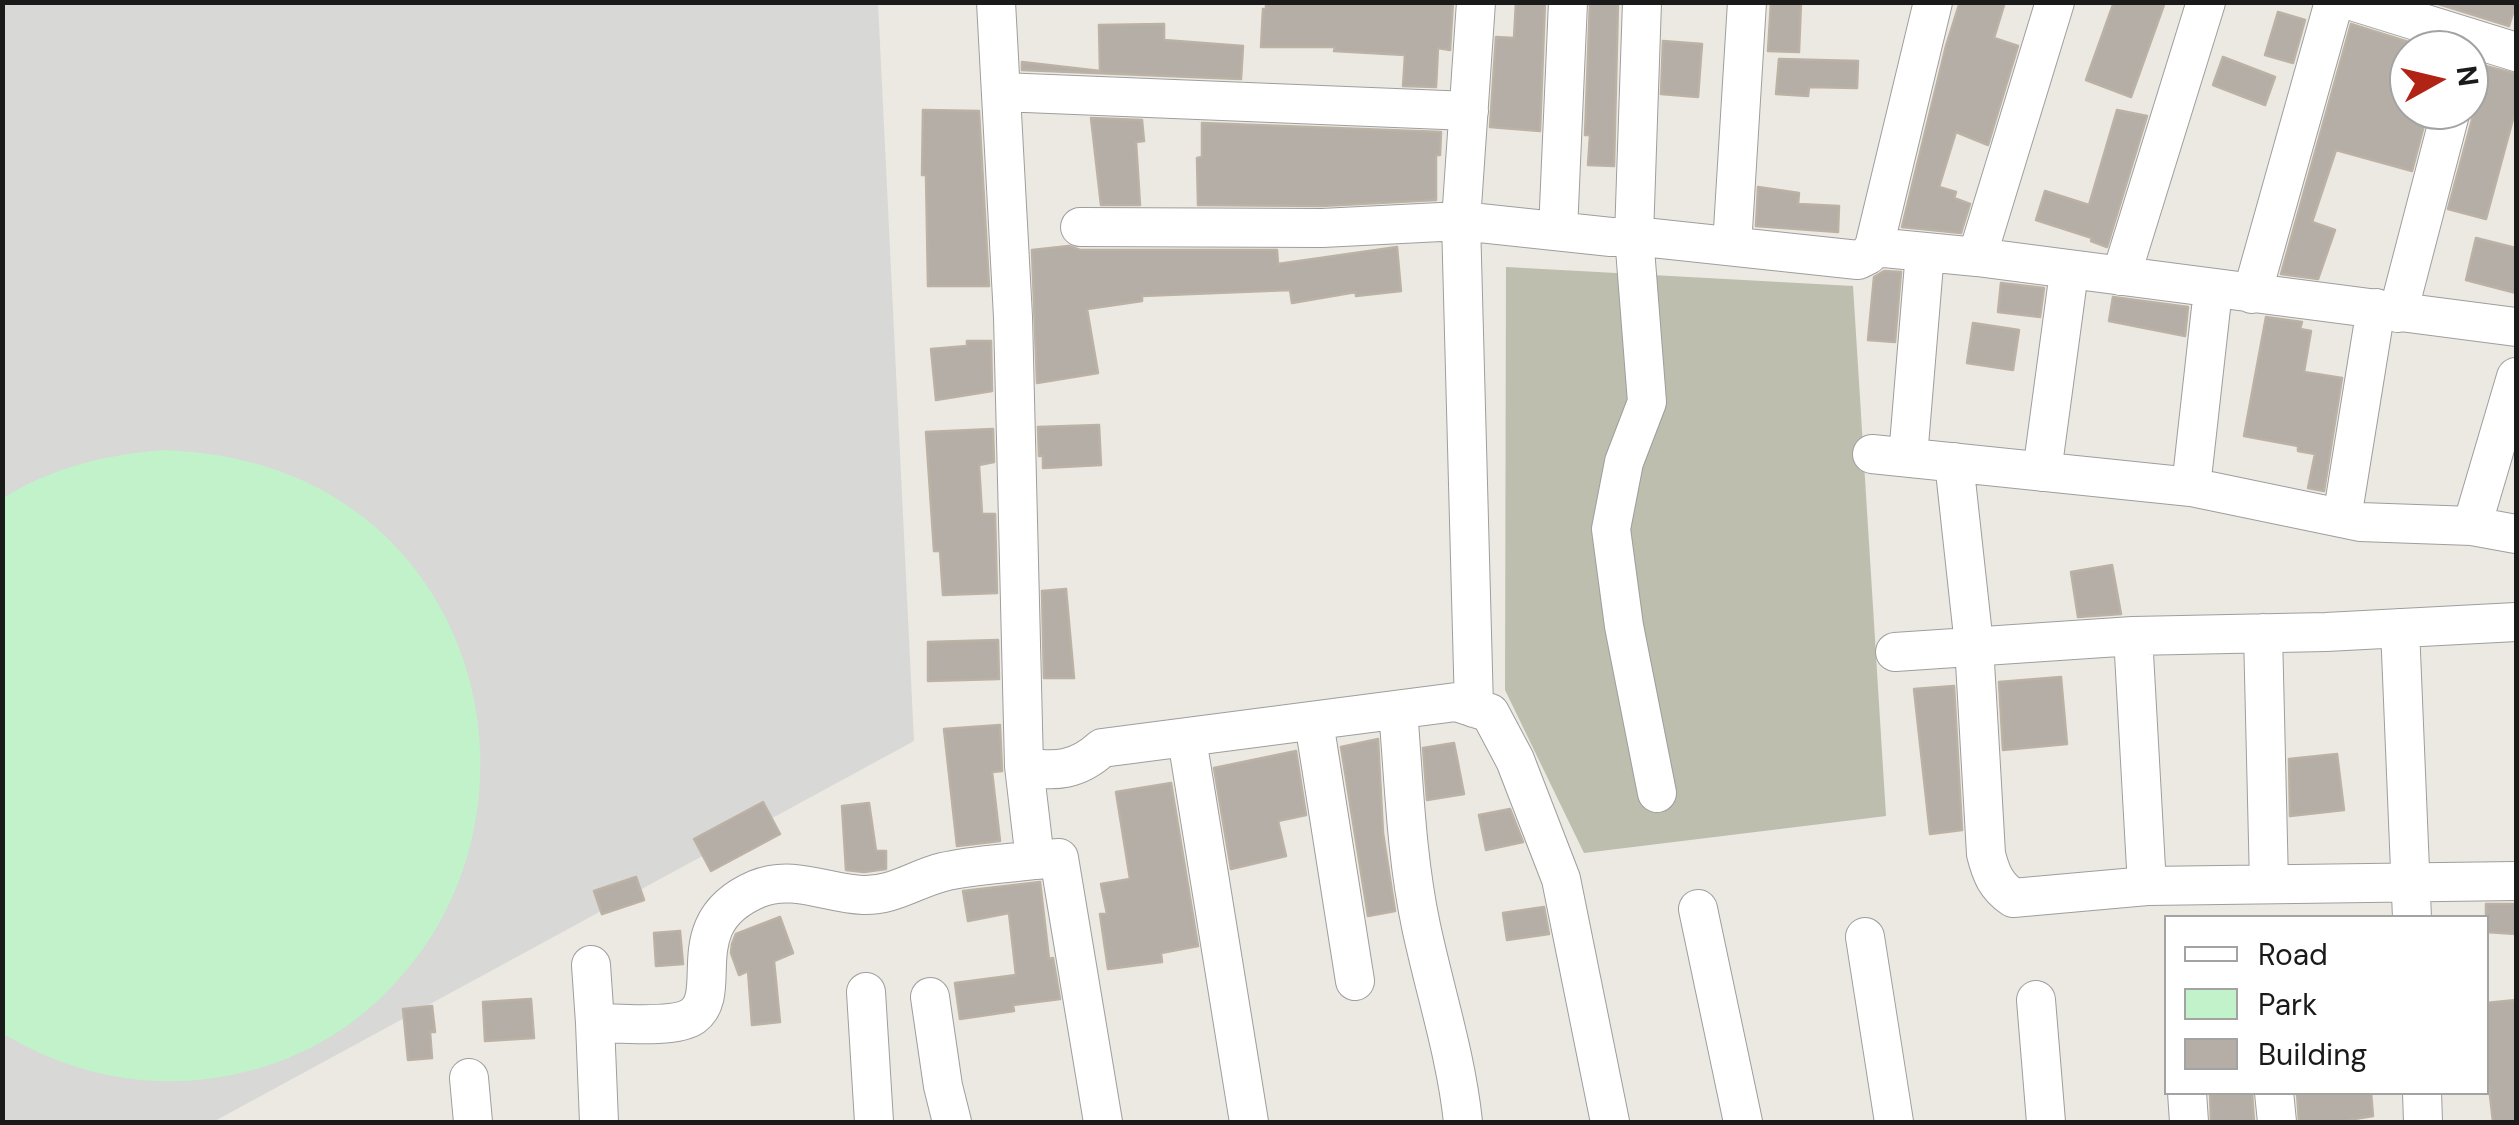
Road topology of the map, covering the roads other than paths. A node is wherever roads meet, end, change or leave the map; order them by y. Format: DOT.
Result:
graph roads {
  1 [pos="996,2"];
  2 [pos="1476,2"];
  3 [pos="1568,2"];
  4 [pos="1642,2"];
  5 [pos="1747,2"];
  6 [pos="1933,2"];
  7 [pos="2055,2"];
  8 [pos="2206,2"];
  9 [pos="2334,2"];
  10 [pos="2356,2"];
  11 [pos="2433,14"];
  12 [pos="2489,48"];
  13 [pos="2516,52"];
  14 [pos="1002,92"];
  15 [pos="1469,111"];
  16 [pos="2444,130"];
  17 [pos="1462,222"];
  18 [pos="1080,226"];
  19 [pos="1558,231"];
  20 [pos="1634,236"];
  21 [pos="1732,246"];
  22 [pos="1874,247"];
  23 [pos="1926,252"];
  24 [pos="1976,258"];
  25 [pos="2069,272"];
  26 [pos="2121,276"];
  27 [pos="2213,290"];
  28 [pos="2252,294"];
  29 [pos="2387,310"];
  30 [pos="2516,327"];
  31 [pos="2516,377"];
  32 [pos="1954,462"];
  33 [pos="2042,472"];
  34 [pos="2191,487"];
  35 [pos="2342,518"];
  36 [pos="2472,526"];
  37 [pos="2516,534"];
  38 [pos="2516,622"];
  39 [pos="2400,628"];
  40 [pos="2264,633"];
  41 [pos="2133,636"];
  42 [pos="1974,645"];
  43 [pos="1895,652"];
  44 [pos="1474,708"];
  45 [pos="1398,710"];
  46 [pos="1314,722"];
  47 [pos="1187,738"];
  48 [pos="1024,766"];
  49 [pos="1657,793"];
  50 [pos="1035,860"];
  51 [pos="2516,881"];
  52 [pos="2268,884"];
  53 [pos="2147,886"];
  54 [pos="2411,899"];
  55 [pos="1698,909"];
  56 [pos="1866,937"];
  57 [pos="592,965"];
  58 [pos="1355,981"];
  59 [pos="866,992"];
  60 [pos="930,998"];
  61 [pos="2036,1000"];
  62 [pos="595,1024"];
  63 [pos="469,1078"];
  64 [pos="2187,1095"];
  65 [pos="2274,1095"];
  66 [pos="2422,1095"];
  67 [pos="473,1122"];
  68 [pos="599,1122"];
  69 [pos="874,1122"];
  70 [pos="952,1122"];
  71 [pos="1103,1122"];
  72 [pos="1248,1122"];
  73 [pos="1463,1122"];
  74 [pos="1610,1122"];
  75 [pos="1743,1122"];
  76 [pos="1894,1122"];
  77 [pos="2046,1122"];
  78 [pos="2189,1122"];
  79 [pos="2277,1122"];
  80 [pos="2423,1122"];
  1 -- 14 [label="street"];
  2 -- 15 [label="street"];
  3 -- 19 [label="street"];
  4 -- 20 [label="street"];
  5 -- 21 [label="street"];
  6 -- 22 [label="street"];
  7 -- 24 [label="street"];
  8 -- 26 [label="street"];
  9 -- 28 [label="street"];
  10 -- 11 [label="street"];
  12 -- 13 [label="street"];
  14 -- 15 [label="street"];
  14 -- 48 [label="street"];
  15 -- 17 [label="street"];
  16 -- 29 [label="street"];
  17 -- 18 [label="street"];
  17 -- 19 [label="street"];
  17 -- 44 [label="street"];
  19 -- 20 [label="street"];
  20 -- 21 [label="street"];
  20 -- 49 [label="street"];
  21 -- 22 [label="street"];
  22 -- 23 [label="street"];
  23 -- 24 [label="street"];
  23 -- 32 [label="street"];
  24 -- 25 [label="street"];
  25 -- 26 [label="street"];
  25 -- 33 [label="street"];
  26 -- 27 [label="street"];
  27 -- 28 [label="street"];
  27 -- 34 [label="street"];
  28 -- 29 [label="street"];
  29 -- 30 [label="street"];
  29 -- 35 [label="street"];
  31 -- 36 [label="street"];
  32 -- 33 [label="street"];
  32 -- 42 [label="street"];
  33 -- 34 [label="street"];
  34 -- 35 [label="street"];
  35 -- 36 [label="street"];
  36 -- 37 [label="street"];
  38 -- 39 [label="street"];
  39 -- 40 [label="street"];
  39 -- 54 [label="street"];
  40 -- 41 [label="street"];
  40 -- 52 [label="street"];
  41 -- 42 [label="street"];
  41 -- 53 [label="street"];
  42 -- 43 [label="street"];
  42 -- 53 [label="street"];
  44 -- 45 [label="street"];
  44 -- 74 [label="street"];
  45 -- 46 [label="street"];
  45 -- 73 [label="street"];
  46 -- 47 [label="street"];
  46 -- 58 [label="street"];
  47 -- 48 [label="street"];
  47 -- 72 [label="street"];
  48 -- 50 [label="street"];
  50 -- 62 [label="street"];
  50 -- 71 [label="street"];
  51 -- 54 [label="street"];
  52 -- 53 [label="street"];
  52 -- 54 [label="street"];
  55 -- 75 [label="street"];
  56 -- 76 [label="street"];
  57 -- 62 [label="street"];
  59 -- 69 [label="street"];
  60 -- 70 [label="street"];
  61 -- 77 [label="street"];
  62 -- 68 [label="street"];
  63 -- 67 [label="street"];
  64 -- 78 [label="street"];
  65 -- 79 [label="street"];
  66 -- 80 [label="street"];
}
